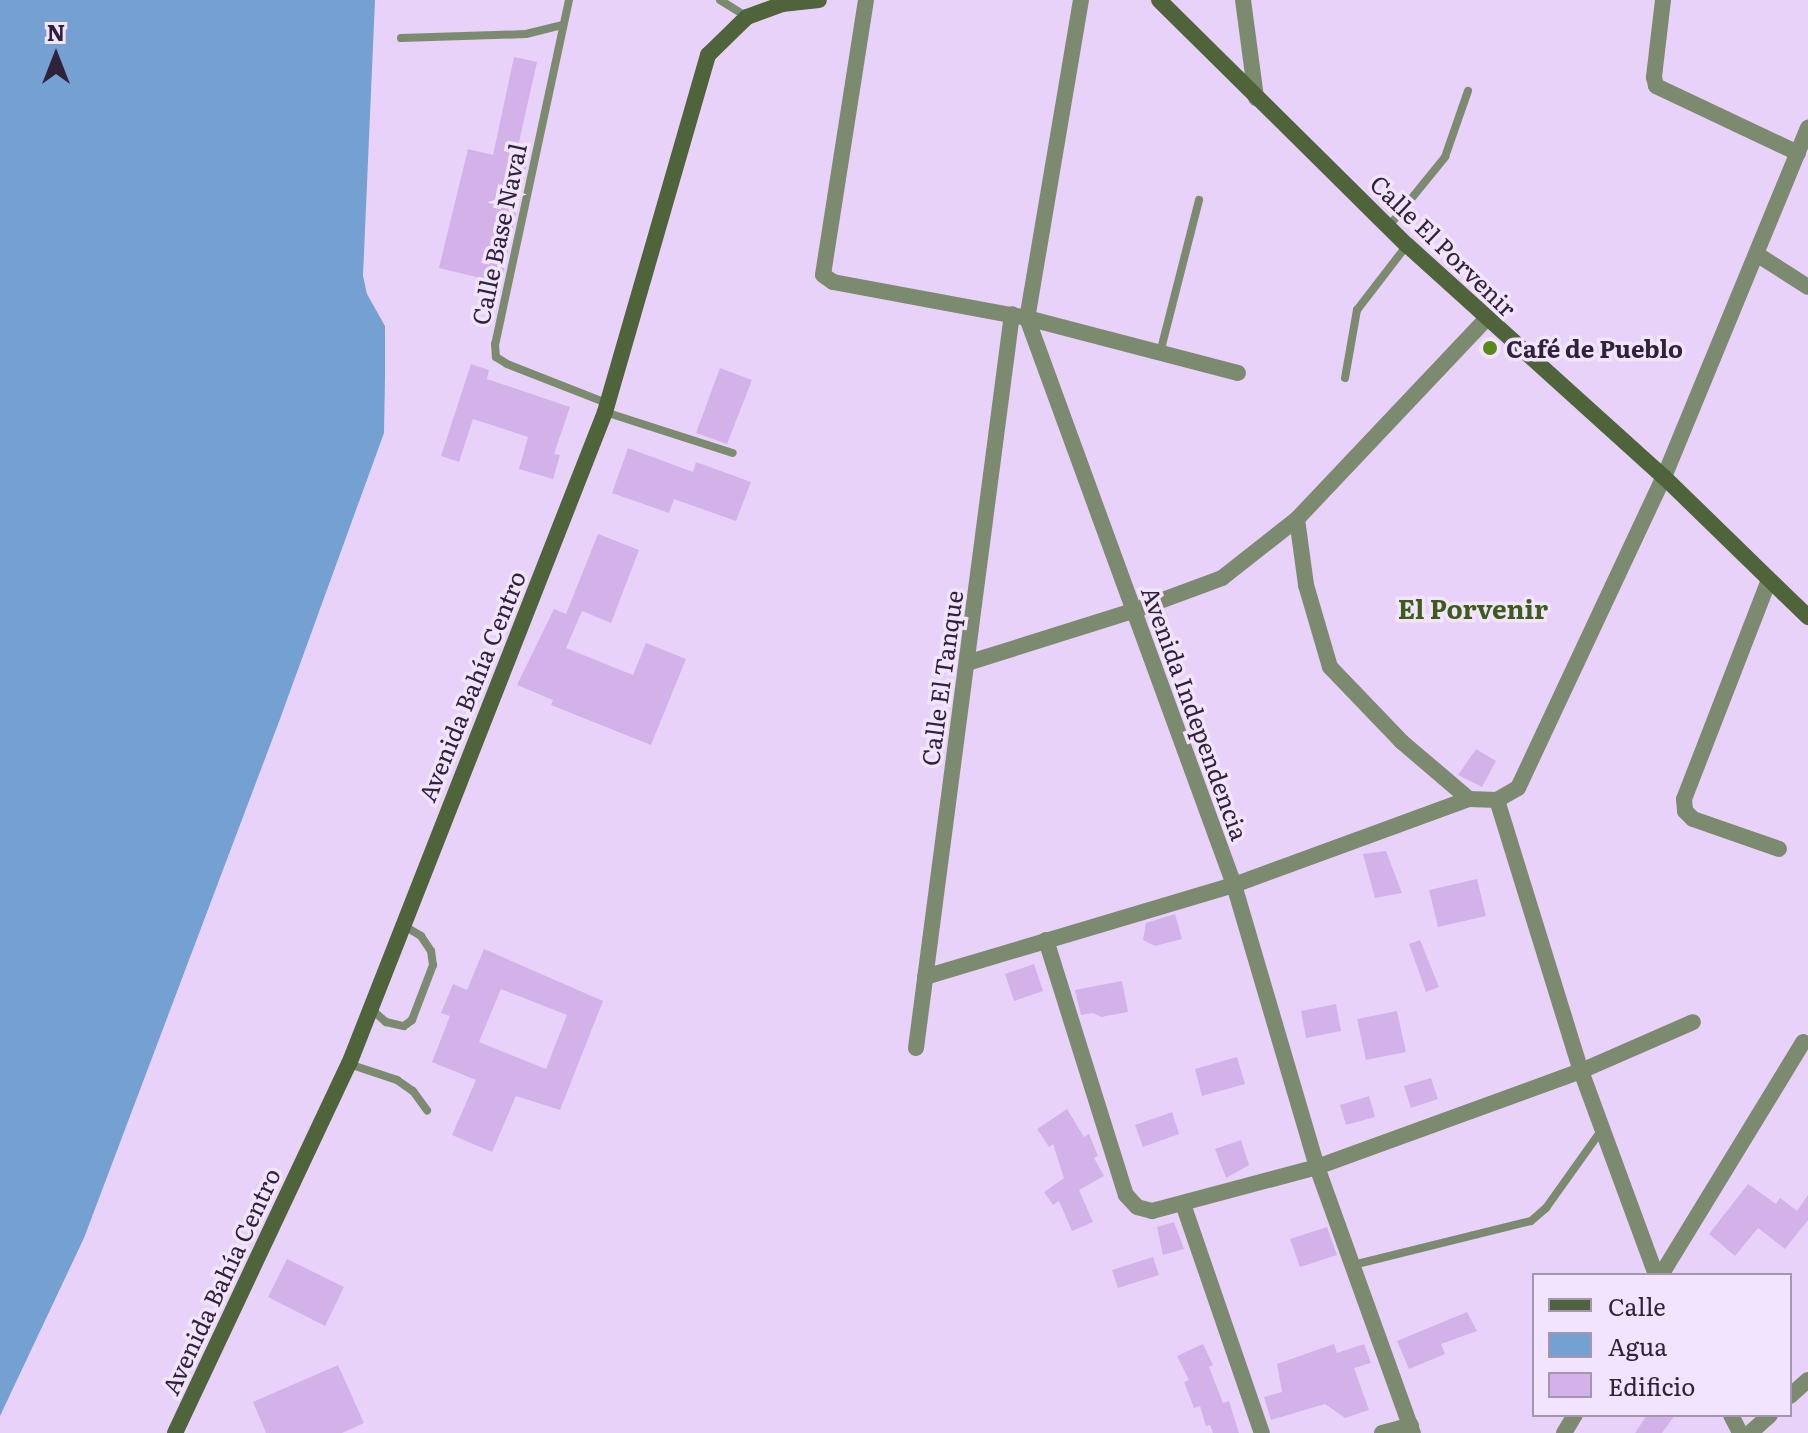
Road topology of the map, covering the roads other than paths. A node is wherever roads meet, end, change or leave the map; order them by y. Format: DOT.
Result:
graph roads {
  1 [pos="569,0"];
  2 [pos="722,0"];
  3 [pos="819,0"];
  4 [pos="866,0"];
  5 [pos="1081,0"];
  6 [pos="1159,0"];
  7 [pos="1243,0"];
  8 [pos="1663,0"];
  9 [pos="747,17"];
  10 [pos="563,25"];
  11 [pos="401,38"];
  12 [pos="1468,91"];
  13 [pos="1256,98"];
  14 [pos="1808,128"];
  15 [pos="1798,153"];
  16 [pos="1199,200"];
  17 [pos="1389,226"];
  18 [pos="1407,245"];
  19 [pos="1758,255"];
  20 [pos="1808,287"];
  21 [pos="1020,316"];
  22 [pos="1486,319"];
  23 [pos="1160,354"];
  24 [pos="1238,373"];
  25 [pos="1345,378"];
  26 [pos="607,408"];
  27 [pos="733,453"];
  28 [pos="1664,477"];
  29 [pos="1297,519"];
  30 [pos="1769,580"];
  31 [pos="1133,611"];
  32 [pos="1808,617"];
  33 [pos="967,663"];
  34 [pos="1469,799"];
  35 [pos="1497,800"];
  36 [pos="1779,849"];
  37 [pos="1234,885"];
  38 [pos="403,925"];
  39 [pos="1046,940"];
  40 [pos="925,977"];
  41 [pos="371,1009"];
  42 [pos="1693,1022"];
  43 [pos="1803,1042"];
  44 [pos="916,1048"];
  45 [pos="349,1064"];
  46 [pos="1581,1071"];
  47 [pos="427,1110"];
  48 [pos="1603,1127"];
  49 [pos="1317,1167"];
  50 [pos="1183,1204"];
  51 [pos="1353,1265"];
  52 [pos="1657,1273"];
  53 [pos="1659,1273"];
  54 [pos="1808,1380"];
  55 [pos="1792,1394"];
  56 [pos="1768,1417"];
  57 [pos="1412,1429"];
  58 [pos="175,1433"];
  59 [pos="1262,1433"];
  60 [pos="1382,1433"];
  61 [pos="1750,1433"];
  1 -- 10 [label="lane, Calle Base Naval"];
  2 -- 9 [label="lane"];
  3 -- 9 [label="main road, Avenida Bahía Centro"];
  4 -- 21 [label="street"];
  5 -- 21 [label="street, Avenida Independencia"];
  6 -- 13 [label="main road, Calle El Porvenir"];
  7 -- 13 [label="street"];
  8 -- 15 [label="street"];
  9 -- 26 [label="main road, Avenida Bahía Centro"];
  10 -- 11 [label="lane"];
  10 -- 26 [label="lane, Calle Base Naval"];
  12 -- 17 [label="lane"];
  13 -- 17 [label="main road, Calle El Porvenir"];
  14 -- 15 [label="street"];
  15 -- 19 [label="street"];
  16 -- 23 [label="lane"];
  17 -- 18 [label="main road, Calle El Porvenir"];
  18 -- 22 [label="main road, Calle El Porvenir"];
  18 -- 25 [label="lane"];
  19 -- 20 [label="street"];
  19 -- 28 [label="street"];
  21 -- 23 [label="street"];
  21 -- 31 [label="street, Avenida Independencia"];
  21 -- 33 [label="street, Calle El Tanque"];
  22 -- 28 [label="main road, Calle El Porvenir"];
  22 -- 29 [label="street"];
  23 -- 24 [label="street"];
  26 -- 27 [label="lane"];
  26 -- 38 [label="main road, Avenida Bahía Centro"];
  28 -- 30 [label="main road, Calle El Porvenir"];
  28 -- 35 [label="street"];
  29 -- 31 [label="street"];
  29 -- 34 [label="street"];
  30 -- 32 [label="main road, Calle El Porvenir"];
  30 -- 36 [label="street"];
  31 -- 33 [label="street"];
  31 -- 37 [label="street, Avenida Independencia"];
  33 -- 40 [label="street, Calle El Tanque"];
  34 -- 35 [label="street"];
  34 -- 37 [label="street"];
  35 -- 46 [label="street"];
  37 -- 39 [label="street"];
  37 -- 49 [label="street, Avenida Independencia"];
  38 -- 41 [label="main road, Avenida Bahía Centro"];
  38 -- 41 [label="lane"];
  39 -- 40 [label="street"];
  39 -- 50 [label="street"];
  40 -- 44 [label="street, Calle El Tanque"];
  41 -- 45 [label="main road, Avenida Bahía Centro"];
  42 -- 46 [label="street"];
  43 -- 53 [label="street"];
  45 -- 47 [label="lane"];
  45 -- 58 [label="main road, Avenida Bahía Centro"];
  46 -- 48 [label="street"];
  46 -- 49 [label="street"];
  48 -- 51 [label="lane"];
  48 -- 52 [label="street"];
  49 -- 50 [label="street"];
  49 -- 51 [label="street, Avenida Independencia"];
  50 -- 59 [label="street"];
  51 -- 57 [label="street, Avenida Independencia"];
  54 -- 55 [label="street"];
  56 -- 61 [label="street"];
  57 -- 60 [label="street"];
}
